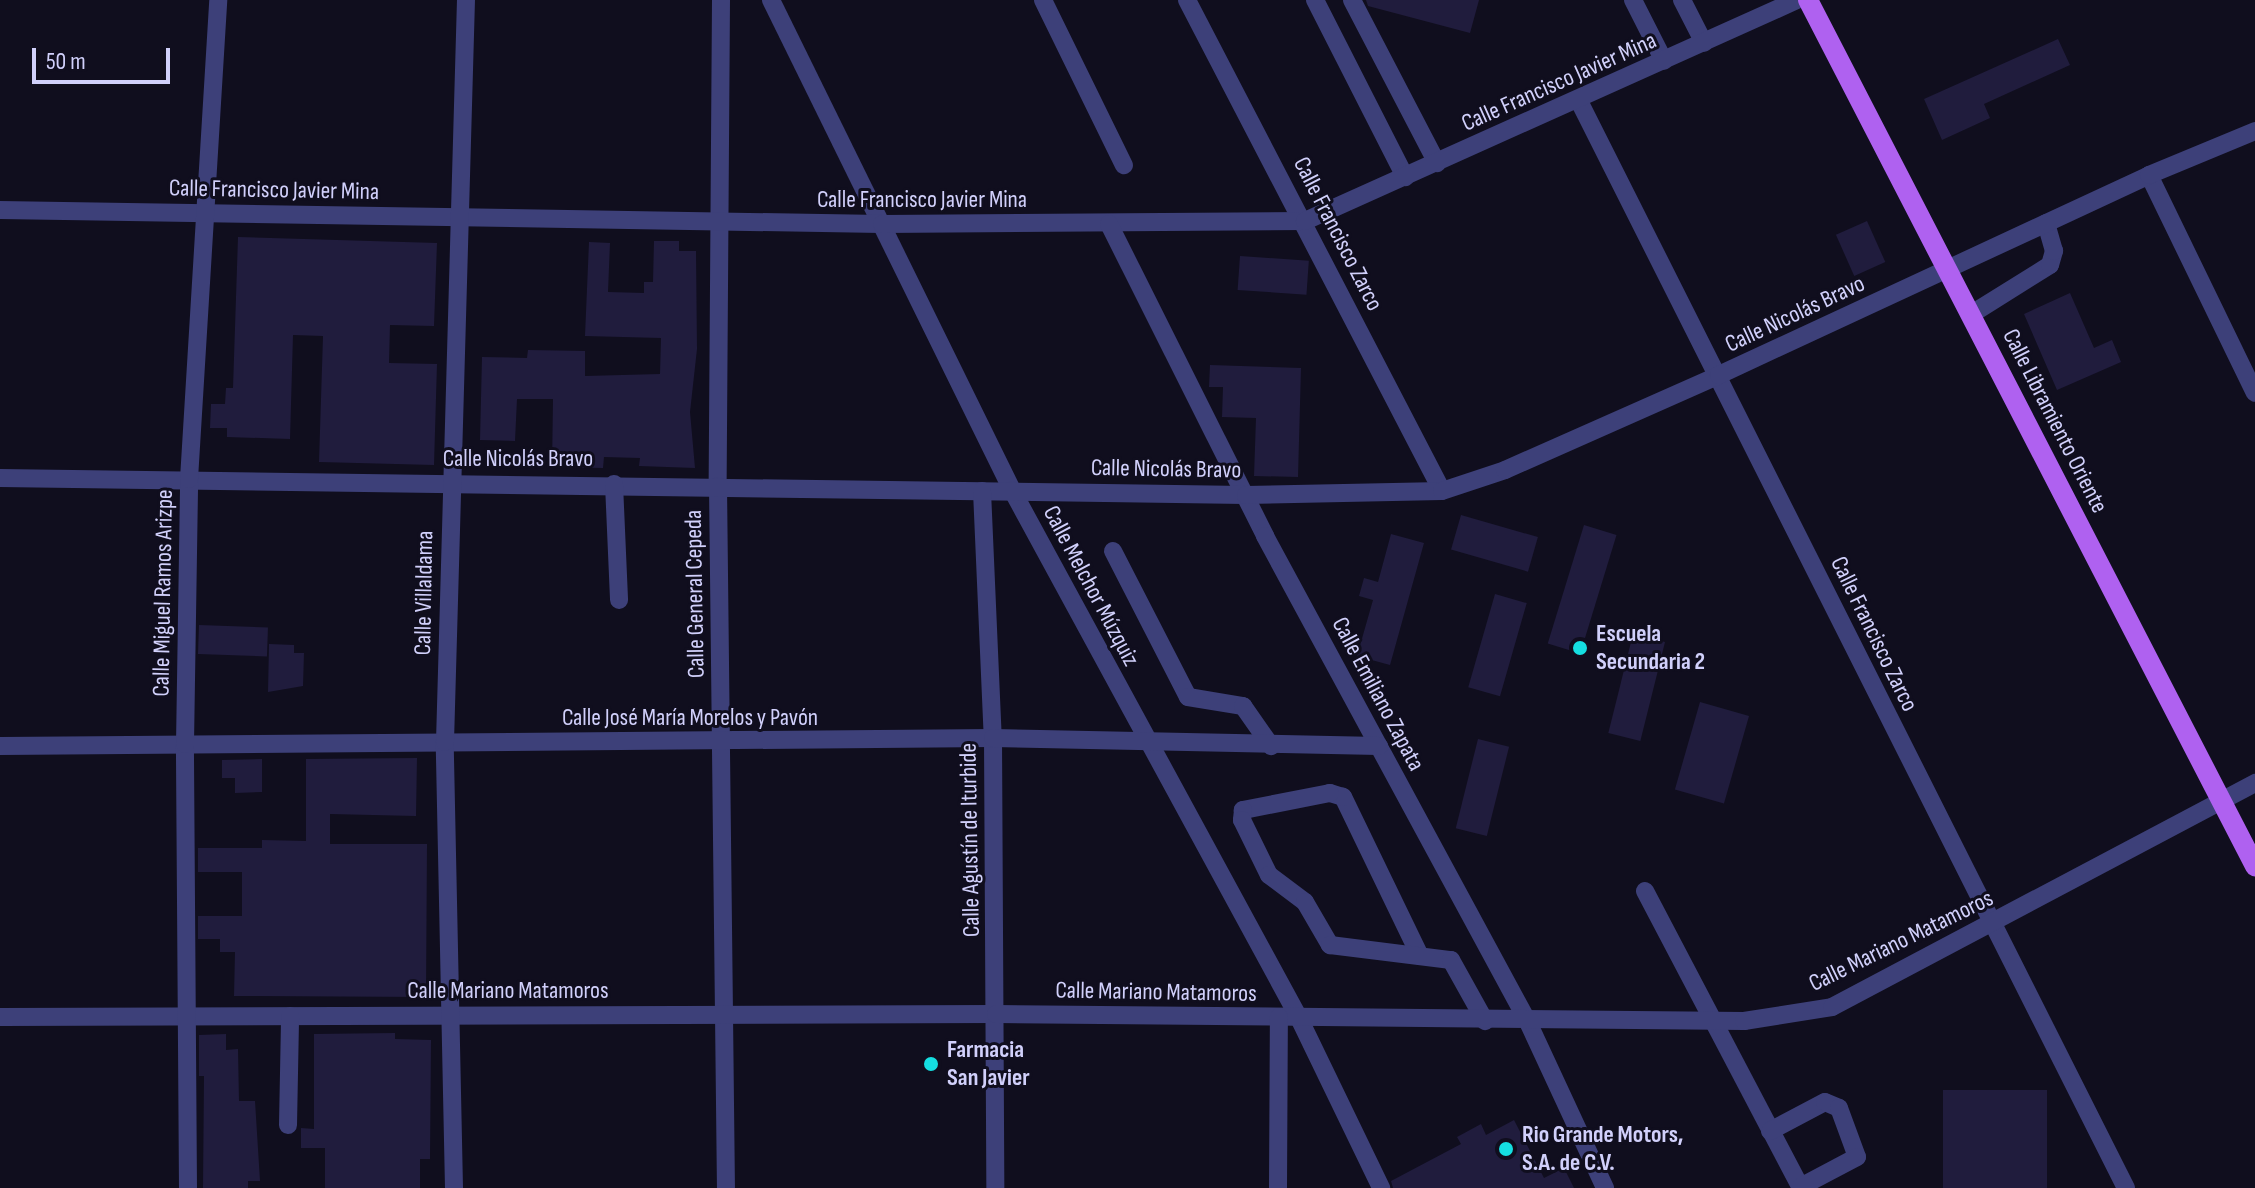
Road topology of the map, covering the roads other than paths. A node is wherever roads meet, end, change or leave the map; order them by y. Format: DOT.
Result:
graph roads {
  1 [pos="218,0"];
  2 [pos="466,0"];
  3 [pos="721,0"];
  4 [pos="771,0"];
  5 [pos="1043,0"];
  6 [pos="1187,0"];
  7 [pos="1315,0"];
  8 [pos="1352,0"];
  9 [pos="1633,0"];
  10 [pos="1682,0"];
  11 [pos="1797,0"];
  12 [pos="1808,0"];
  13 [pos="1704,43"];
  14 [pos="1664,61"];
  15 [pos="1579,101"];
  16 [pos="2255,131"];
  17 [pos="1437,163"];
  18 [pos="1124,165"];
  19 [pos="2149,175"];
  20 [pos="1405,177"];
  21 [pos="0,210"];
  22 [pos="203,212"];
  23 [pos="460,216"];
  24 [pos="1305,221"];
  25 [pos="719,222"];
  26 [pos="2046,223"];
  27 [pos="882,224"];
  28 [pos="1109,224"];
  29 [pos="1947,270"];
  30 [pos="1970,315"];
  31 [pos="1719,375"];
  32 [pos="2255,393"];
  33 [pos="0,478"];
  34 [pos="189,479"];
  35 [pos="451,483"];
  36 [pos="614,484"];
  37 [pos="718,486"];
  38 [pos="1012,490"];
  39 [pos="982,491"];
  40 [pos="1442,491"];
  41 [pos="1246,495"];
  42 [pos="1113,551"];
  43 [pos="619,600"];
  44 [pos="993,738"];
  45 [pos="1147,739"];
  46 [pos="445,742"];
  47 [pos="721,743"];
  48 [pos="185,744"];
  49 [pos="0,746"];
  50 [pos="1271,746"];
  51 [pos="1379,746"];
  52 [pos="2255,783"];
  53 [pos="2222,799"];
  54 [pos="2255,866"];
  55 [pos="1645,891"];
  56 [pos="1992,924"];
  57 [pos="1420,956"];
  58 [pos="996,1014"];
  59 [pos="451,1015"];
  60 [pos="726,1015"];
  61 [pos="290,1016"];
  62 [pos="0,1017"];
  63 [pos="1279,1017"];
  64 [pos="187,1018"];
  65 [pos="1299,1018"];
  66 [pos="1485,1021"];
  67 [pos="1528,1022"];
  68 [pos="1709,1022"];
  69 [pos="288,1125"];
  70 [pos="1770,1131"];
  71 [pos="188,1188"];
  72 [pos="454,1188"];
  73 [pos="726,1188"];
  74 [pos="995,1188"];
  75 [pos="1278,1188"];
  76 [pos="1381,1188"];
  77 [pos="1605,1188"];
  78 [pos="1800,1188"];
  79 [pos="2126,1188"];
  1 -- 22 [label="street, Calle Miguel Ramos Arizpe"];
  2 -- 23 [label="street, Calle Villaldama"];
  3 -- 25 [label="street, Calle General Cepeda"];
  4 -- 27 [label="street, Calle Melchor Múzquiz"];
  5 -- 18 [label="street"];
  6 -- 24 [label="street, Calle Francisco Zarco"];
  7 -- 20 [label="street"];
  8 -- 17 [label="street"];
  9 -- 14 [label="street"];
  10 -- 13 [label="street"];
  11 -- 13 [label="street, Calle Francisco Javier Mina"];
  12 -- 29 [label="main road, Calle Libramiento Oriente"];
  13 -- 14 [label="street, Calle Francisco Javier Mina"];
  14 -- 15 [label="street, Calle Francisco Javier Mina"];
  15 -- 17 [label="street, Calle Francisco Javier Mina"];
  15 -- 31 [label="street, Calle Francisco Zarco"];
  16 -- 19 [label="street, Calle Nicolás Bravo"];
  17 -- 20 [label="street, Calle Francisco Javier Mina"];
  19 -- 26 [label="street, Calle Nicolás Bravo"];
  19 -- 32 [label="street"];
  20 -- 24 [label="street, Calle Francisco Javier Mina"];
  21 -- 22 [label="street, Calle Francisco Javier Mina"];
  22 -- 23 [label="street, Calle Francisco Javier Mina"];
  22 -- 34 [label="street, Calle Miguel Ramos Arizpe"];
  23 -- 25 [label="street, Calle Francisco Javier Mina"];
  23 -- 35 [label="street, Calle Villaldama"];
  24 -- 28 [label="street, Calle Francisco Javier Mina"];
  24 -- 40 [label="street, Calle Francisco Zarco"];
  25 -- 27 [label="street, Calle Francisco Javier Mina"];
  25 -- 37 [label="street, Calle General Cepeda"];
  26 -- 29 [label="street, Calle Nicolás Bravo"];
  26 -- 30 [label="street"];
  27 -- 28 [label="street, Calle Francisco Javier Mina"];
  27 -- 38 [label="street, Calle Melchor Múzquiz"];
  28 -- 41 [label="street, Calle Emiliano Zapata"];
  29 -- 30 [label="main road, Calle Libramiento Oriente"];
  29 -- 31 [label="street, Calle Nicolás Bravo"];
  30 -- 53 [label="main road, Calle Libramiento Oriente"];
  31 -- 40 [label="street, Calle Nicolás Bravo"];
  31 -- 56 [label="street, Calle Francisco Zarco"];
  33 -- 34 [label="street, Calle Nicolás Bravo"];
  34 -- 35 [label="street, Calle Nicolás Bravo"];
  34 -- 48 [label="street, Calle Miguel Ramos Arizpe"];
  35 -- 36 [label="street, Calle Nicolás Bravo"];
  35 -- 46 [label="street, Calle Villaldama"];
  36 -- 37 [label="street, Calle Nicolás Bravo"];
  36 -- 43 [label="street"];
  37 -- 39 [label="street, Calle Nicolás Bravo"];
  37 -- 47 [label="street, Calle General Cepeda"];
  38 -- 39 [label="street, Calle Nicolás Bravo"];
  38 -- 41 [label="street, Calle Nicolás Bravo"];
  38 -- 45 [label="street, Calle Melchor Múzquiz"];
  39 -- 44 [label="street, Calle Agustín de Iturbide"];
  40 -- 41 [label="street, Calle Nicolás Bravo"];
  41 -- 51 [label="street, Calle Emiliano Zapata"];
  42 -- 50 [label="street"];
  44 -- 45 [label="street, Calle José María Morelos y Pavón"];
  44 -- 47 [label="street, Calle José María Morelos y Pavón"];
  44 -- 58 [label="street, Calle Agustín de Iturbide"];
  45 -- 50 [label="street, Calle José María Morelos y Pavón"];
  45 -- 65 [label="street, Calle Melchor Múzquiz"];
  46 -- 47 [label="street, Calle José María Morelos y Pavón"];
  46 -- 48 [label="street, Calle José María Morelos y Pavón"];
  46 -- 59 [label="street, Calle Villaldama"];
  47 -- 60 [label="street, Calle General Cepeda"];
  48 -- 49 [label="street, Calle José María Morelos y Pavón"];
  48 -- 64 [label="street, Calle Miguel Ramos Arizpe"];
  50 -- 51 [label="street, Calle José María Morelos y Pavón"];
  51 -- 67 [label="street, Calle Emiliano Zapata"];
  52 -- 53 [label="street, Calle Mariano Matamoros"];
  53 -- 54 [label="main road, Calle Libramiento Oriente"];
  53 -- 56 [label="street, Calle Mariano Matamoros"];
  55 -- 68 [label="street"];
  56 -- 68 [label="street, Calle Mariano Matamoros"];
  56 -- 79 [label="street, Calle Francisco Zarco"];
  57 -- 57 [label="street"];
  57 -- 66 [label="street"];
  58 -- 60 [label="street, Calle Mariano Matamoros"];
  58 -- 63 [label="street, Calle Mariano Matamoros"];
  58 -- 74 [label="street, Calle Agustín de Iturbide"];
  59 -- 60 [label="street, Calle Mariano Matamoros"];
  59 -- 61 [label="street, Calle Mariano Matamoros"];
  59 -- 72 [label="street, Calle Villaldama"];
  60 -- 73 [label="street, Calle General Cepeda"];
  61 -- 64 [label="street, Calle Mariano Matamoros"];
  61 -- 69 [label="street"];
  62 -- 64 [label="street, Calle Mariano Matamoros"];
  63 -- 65 [label="street, Calle Mariano Matamoros"];
  63 -- 75 [label="street"];
  64 -- 71 [label="street, Calle Miguel Ramos Arizpe"];
  65 -- 66 [label="street, Calle Mariano Matamoros"];
  65 -- 76 [label="street, Calle Melchor Múzquiz"];
  66 -- 67 [label="street, Calle Mariano Matamoros"];
  67 -- 68 [label="street, Calle Mariano Matamoros"];
  67 -- 77 [label="street, Calle Emiliano Zapata"];
  68 -- 70 [label="street"];
  70 -- 78 [label="street"];
  70 -- 78 [label="street"];
}
